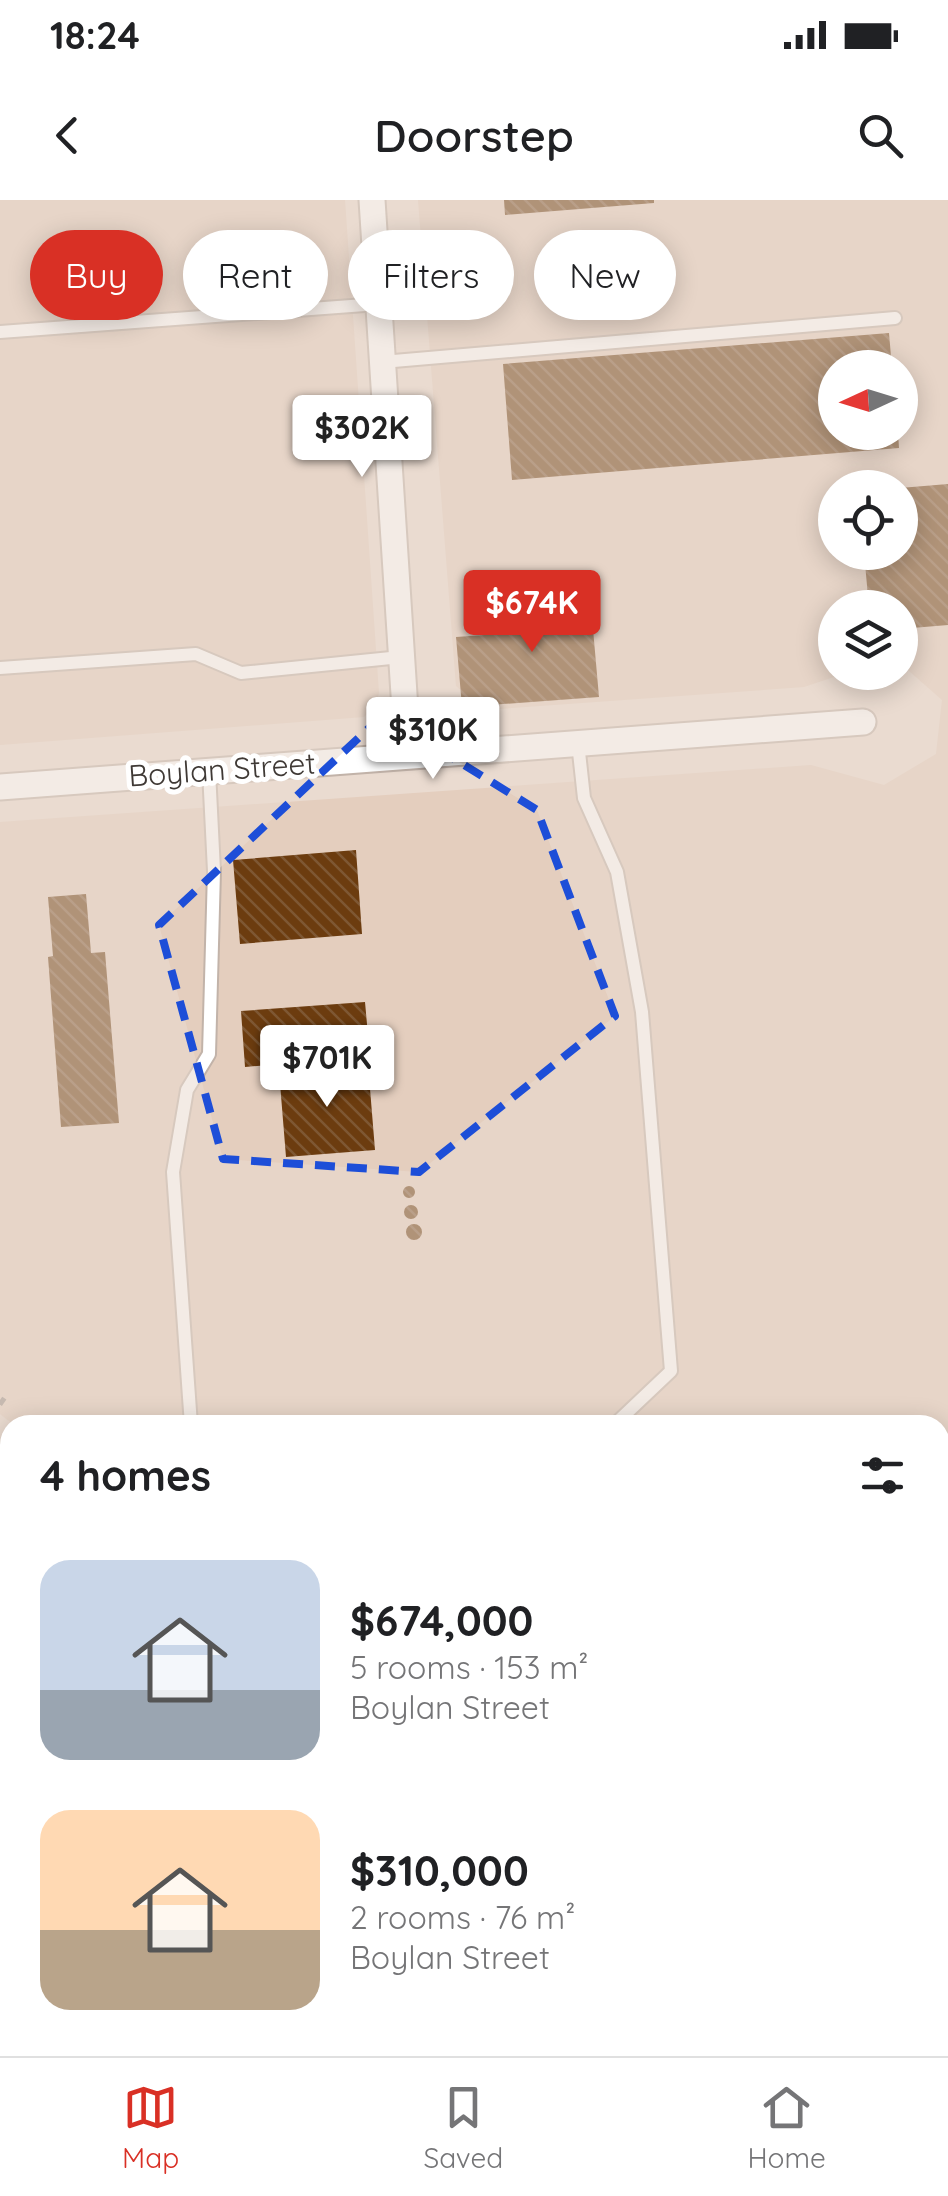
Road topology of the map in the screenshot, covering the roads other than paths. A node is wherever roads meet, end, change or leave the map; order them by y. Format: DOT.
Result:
graph roads {
  1 [pos="372,200"];
  2 [pos="374,230"];
  3 [pos="348,306"];
  4 [pos="895,318"];
  5 [pos="379,320"];
  6 [pos="0,332"];
  7 [pos="382,362"];
  8 [pos="401,658"];
  9 [pos="0,668"];
  10 [pos="863,722"];
  11 [pos="578,744"];
  12 [pos="408,756"];
  13 [pos="208,771"];
  14 [pos="0,787"];
  15 [pos="190,1415"];
  16 [pos="624,1415"];
  1 -- 2 [label="street"];
  3 -- 6 [label="lane"];
  4 -- 7 [label="lane"];
  5 -- 7 [label="street"];
  7 -- 8 [label="street"];
  8 -- 9 [label="lane"];
  8 -- 12 [label="street"];
  10 -- 11 [label="street, Boylan Street"];
  11 -- 12 [label="street, Boylan Street"];
  11 -- 16 [label="lane"];
  12 -- 13 [label="street, Boylan Street"];
  13 -- 14 [label="street, Boylan Street"];
  13 -- 15 [label="lane"];
}
